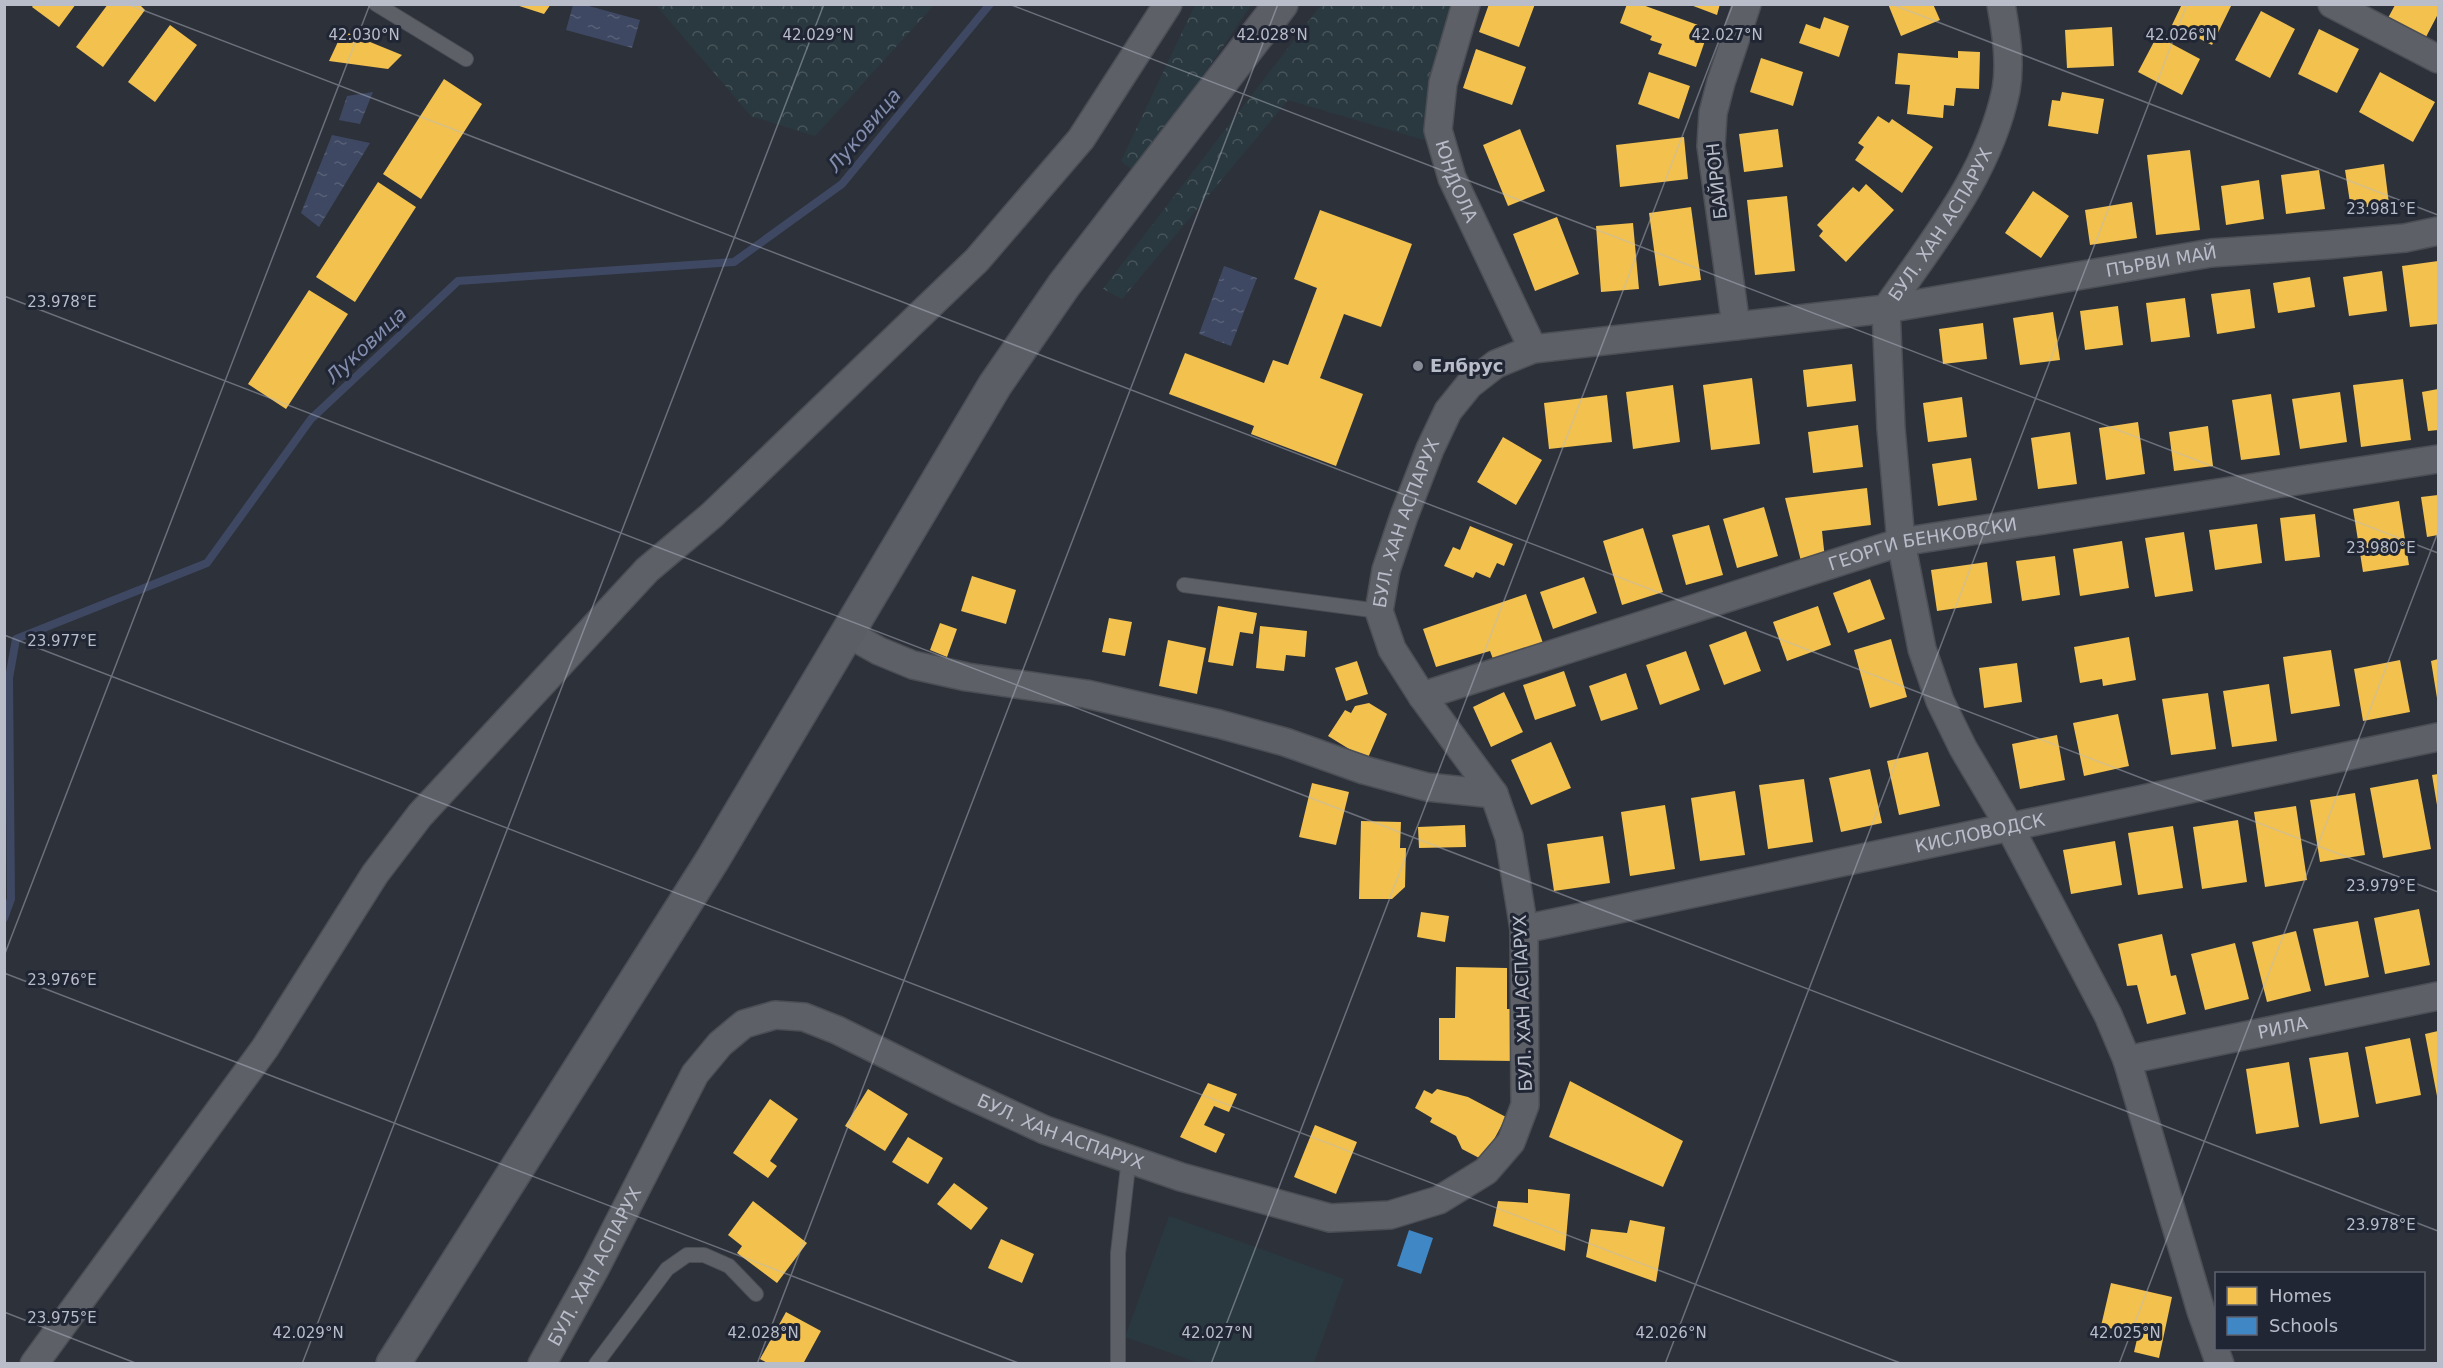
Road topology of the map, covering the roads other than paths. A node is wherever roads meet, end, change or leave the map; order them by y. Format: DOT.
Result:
graph roads {
  1 [pos="376,4"];
  2 [pos="1168,4"];
  3 [pos="1281,4"];
  4 [pos="1466,4"];
  5 [pos="1747,4"];
  6 [pos="2001,4"];
  7 [pos="2332,4"];
  8 [pos="466,59"];
  9 [pos="2439,59"];
  10 [pos="2439,231"];
  11 [pos="1886,309"];
  12 [pos="1736,326"];
  13 [pos="1533,349"];
  14 [pos="2439,459"];
  15 [pos="1901,542"];
  16 [pos="1184,585"];
  17 [pos="1379,611"];
  18 [pos="847,633"];
  19 [pos="1422,696"];
  20 [pos="2439,737"];
  21 [pos="1494,794"];
  22 [pos="2009,826"];
  23 [pos="1524,929"];
  24 [pos="2439,996"];
  25 [pos="2127,1060"];
  26 [pos="1129,1158"];
  27 [pos="756,1294"];
  28 [pos="34,1364"];
  29 [pos="393,1364"];
  30 [pos="542,1364"];
  31 [pos="596,1364"];
  32 [pos="1118,1364"];
  33 [pos="2220,1364"];
  1 -- 8 [label="lane"];
  2 -- 28 [label="street"];
  3 -- 18 [label="main road"];
  4 -- 13 [label="street, ЮНДОЛА"];
  5 -- 12 [label="street, БАЙРОН"];
  6 -- 11 [label="street, БУЛ. ХАН АСПАРУХ"];
  7 -- 9 [label="street"];
  10 -- 11 [label="street, ПЪРВИ МАЙ"];
  11 -- 12 [label="street, БУЛ. ХАН АСПАРУХ"];
  11 -- 15 [label="street"];
  12 -- 13 [label="street, БУЛ. ХАН АСПАРУХ"];
  13 -- 17 [label="street, БУЛ. ХАН АСПАРУХ"];
  14 -- 15 [label="street, ГЕОРГИ БЕНКОВСКИ"];
  15 -- 19 [label="street, ГЕОРГИ БЕНКОВСКИ"];
  15 -- 22 [label="street"];
  16 -- 17 [label="lane"];
  17 -- 19 [label="street, БУЛ. ХАН АСПАРУХ"];
  18 -- 21 [label="street"];
  18 -- 29 [label="main road"];
  19 -- 21 [label="street, БУЛ. ХАН АСПАРУХ"];
  20 -- 22 [label="street, КИСЛОВОДСК"];
  21 -- 23 [label="street, БУЛ. ХАН АСПАРУХ"];
  22 -- 23 [label="street, КИСЛОВОДСК"];
  22 -- 25 [label="street"];
  23 -- 26 [label="street, БУЛ. ХАН АСПАРУХ"];
  24 -- 25 [label="street, РИЛА"];
  25 -- 33 [label="street"];
  26 -- 30 [label="street, БУЛ. ХАН АСПАРУХ"];
  26 -- 32 [label="lane"];
  27 -- 31 [label="lane"];
}
